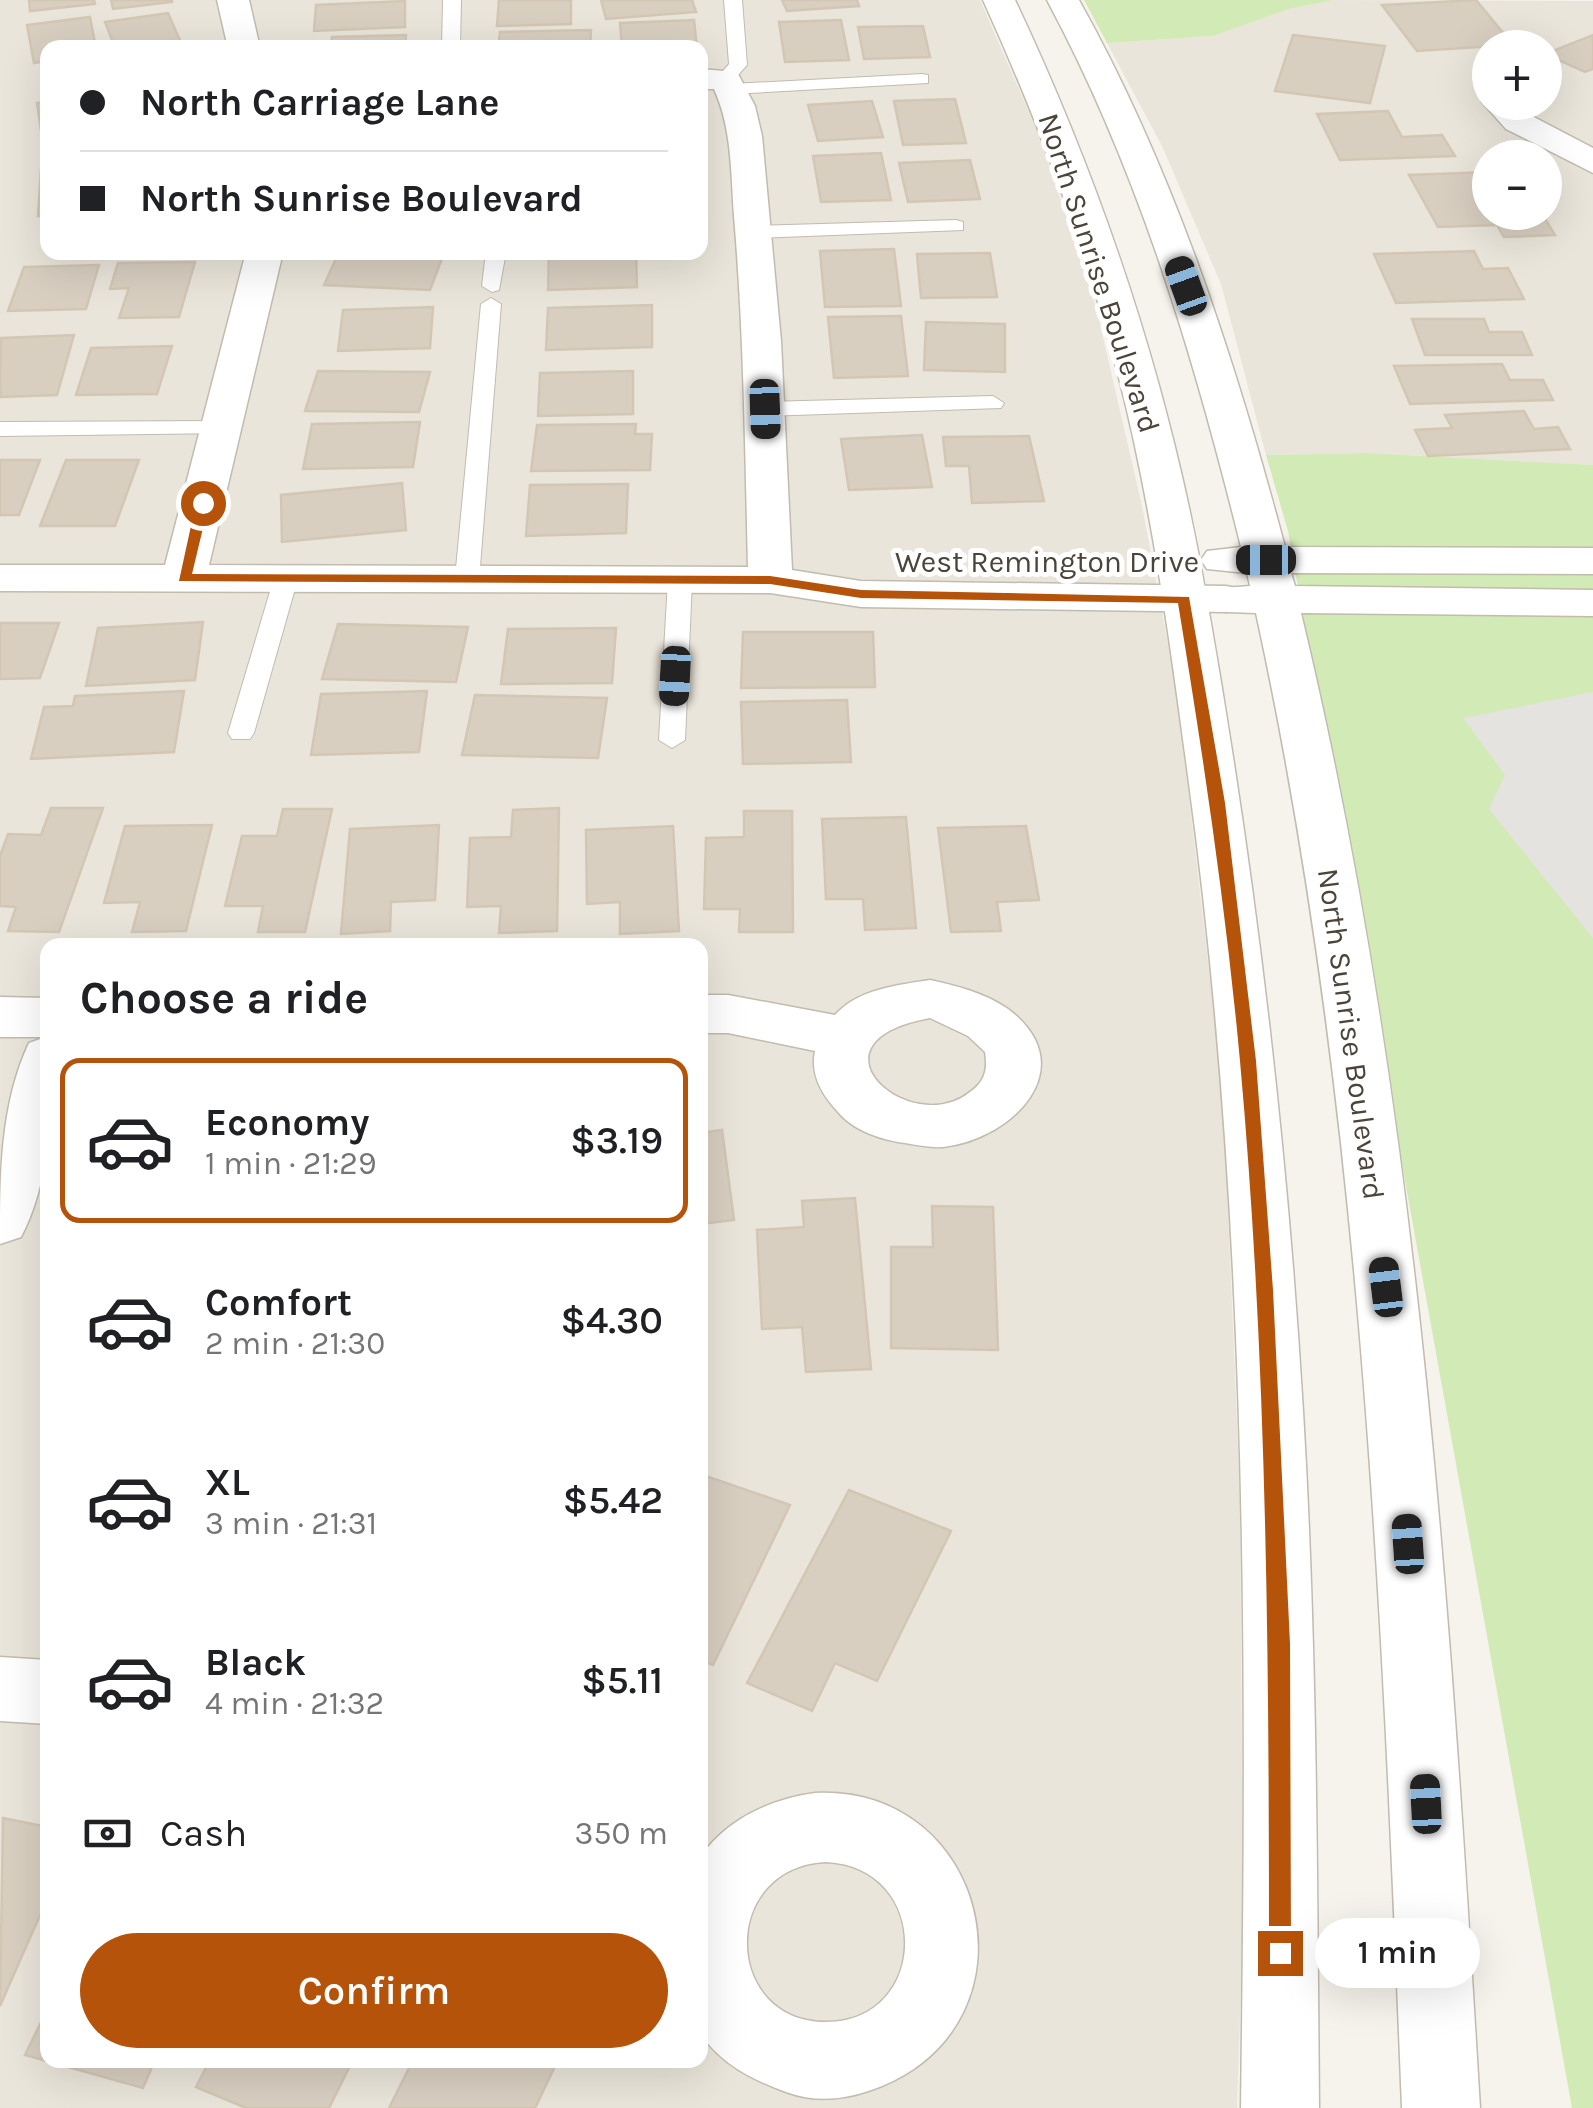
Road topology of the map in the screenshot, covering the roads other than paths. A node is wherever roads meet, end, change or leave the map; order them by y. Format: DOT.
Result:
graph roads {
  1 [pos="233,0"];
  2 [pos="452,0"];
  3 [pos="732,0"];
  4 [pos="999,0"];
  5 [pos="1064,0"];
  6 [pos="242,40"];
  7 [pos="451,40"];
  8 [pos="922,79"];
  9 [pos="719,82"];
  10 [pos="1516,120"];
  11 [pos="1593,162"];
  12 [pos="956,226"];
  13 [pos="754,232"];
  14 [pos="263,260"];
  15 [pos="495,260"];
  16 [pos="994,403"];
  17 [pos="765,409"];
  18 [pos="222,428"];
  19 [pos="0,430"];
  20 [pos="1593,562"];
  21 [pos="0,578"];
  22 [pos="184,578"];
  23 [pos="286,578"];
  24 [pos="467,579"];
  25 [pos="680,580"];
  26 [pos="770,580"];
  27 [pos="1226,580"];
  28 [pos="1593,604"];
  29 [pos="241,732"];
  30 [pos="672,740"];
  31 [pos="708,1014"];
  32 [pos="0,1018"];
  33 [pos="40,1018"];
  34 [pos="844,1038"];
  35 [pos="40,1084"];
  36 [pos="0,1222"];
  37 [pos="0,1689"];
  38 [pos="40,1692"];
  39 [pos="1280,2108"];
  40 [pos="1441,2108"];
  1 -- 6 [label="street"];
  2 -- 7 [label="lane"];
  3 -- 9 [label="lane"];
  4 -- 27 [label="street, North Sunrise Boulevard"];
  5 -- 27 [label="street, North Sunrise Boulevard"];
  8 -- 9 [label="lane"];
  9 -- 13 [label="street"];
  10 -- 11 [label="street"];
  12 -- 13 [label="lane"];
  13 -- 17 [label="street"];
  14 -- 18 [label="street"];
  15 -- 24 [label="lane"];
  16 -- 17 [label="lane"];
  17 -- 26 [label="street"];
  18 -- 19 [label="lane"];
  18 -- 22 [label="street"];
  20 -- 27 [label="street"];
  21 -- 22 [label="street, West Remington Drive"];
  22 -- 23 [label="street, West Remington Drive"];
  23 -- 24 [label="street, West Remington Drive"];
  23 -- 29 [label="lane"];
  24 -- 25 [label="street, West Remington Drive"];
  25 -- 26 [label="street, West Remington Drive"];
  25 -- 30 [label="lane"];
  26 -- 27 [label="street, West Remington Drive"];
  27 -- 28 [label="street"];
  27 -- 39 [label="street, North Sunrise Boulevard"];
  27 -- 40 [label="street, North Sunrise Boulevard"];
  31 -- 34 [label="street"];
  32 -- 33 [label="street"];
  35 -- 36 [label="street"];
  37 -- 38 [label="street"];
}
